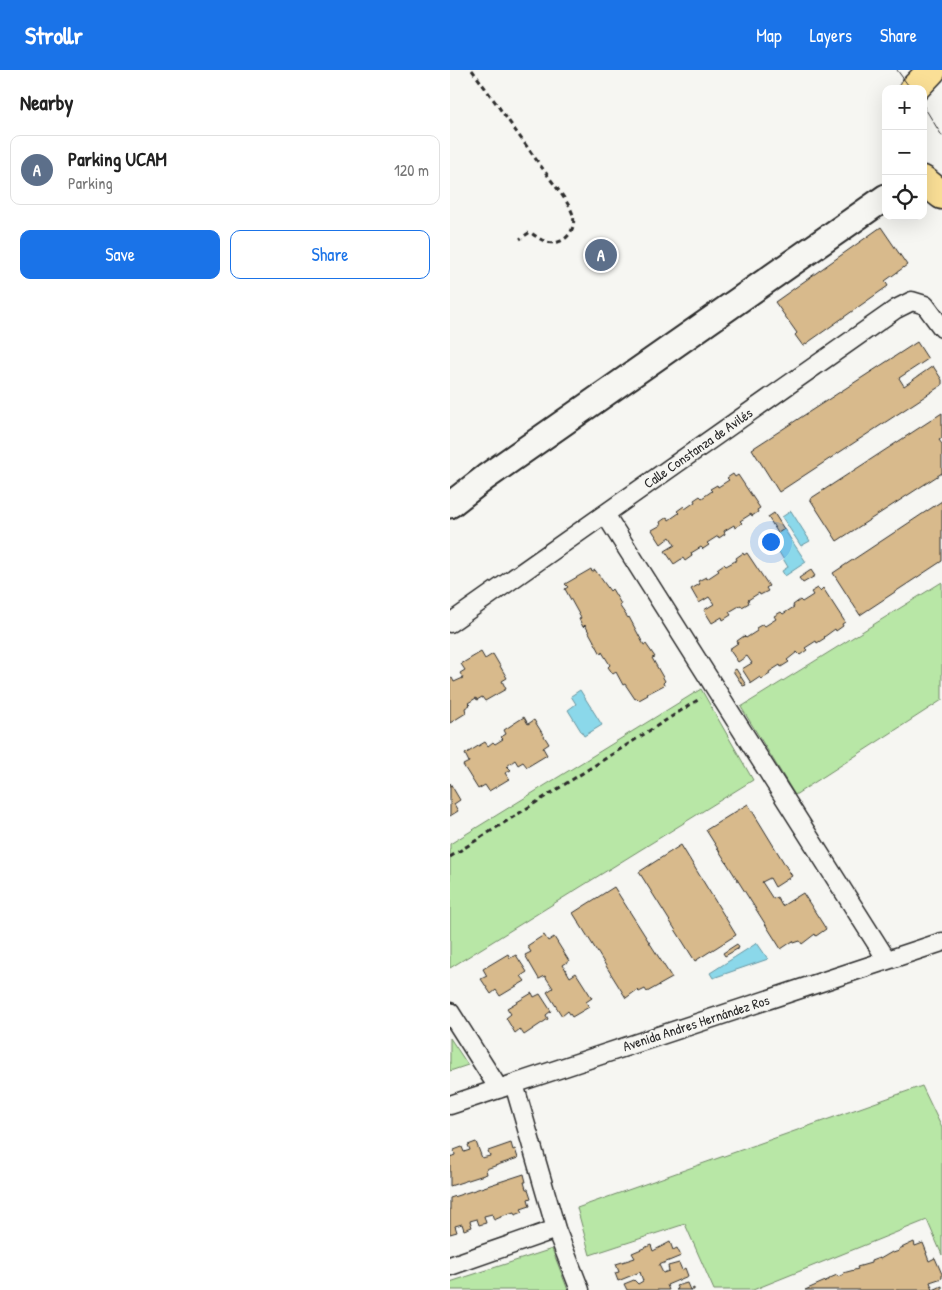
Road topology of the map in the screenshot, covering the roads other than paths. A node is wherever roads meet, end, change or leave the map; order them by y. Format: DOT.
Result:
graph roads {
  1 [pos="927,183"];
  2 [pos="927,195"];
  3 [pos="942,195"];
  4 [pos="882,200"];
  5 [pos="942,328"];
  6 [pos="450,505"];
  7 [pos="605,514"];
  8 [pos="450,623"];
  9 [pos="942,942"];
  10 [pos="887,960"];
  11 [pos="450,1012"];
  12 [pos="506,1087"];
  13 [pos="450,1105"];
  14 [pos="556,1229"];
  15 [pos="450,1266"];
  16 [pos="580,1290"];
  1 -- 3 [label="main road"];
  2 -- 3 [label="main road"];
  4 -- 6 [label="main road"];
  5 -- 7 [label="street, Calle Constanza de Avilés"];
  7 -- 8 [label="street, Calle Constanza de Avilés"];
  7 -- 10 [label="street"];
  9 -- 10 [label="street, Avenida Andres Hernández Ros"];
  10 -- 12 [label="street, Avenida Andres Hernández Ros"];
  11 -- 12 [label="street"];
  12 -- 13 [label="street, Avenida Andres Hernández Ros"];
  12 -- 14 [label="street"];
  14 -- 15 [label="street"];
  14 -- 16 [label="street"];
}
